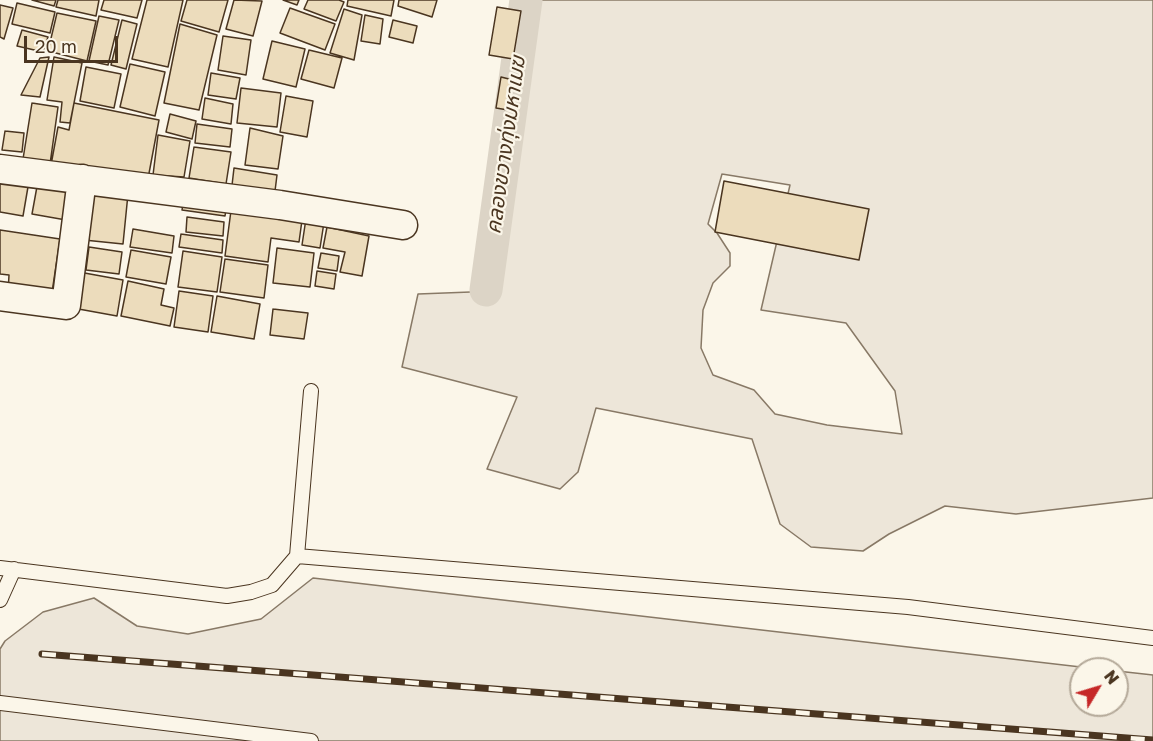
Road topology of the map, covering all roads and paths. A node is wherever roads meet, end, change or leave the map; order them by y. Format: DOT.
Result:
graph roads {
  1 [pos="0,169"];
  2 [pos="82,179"];
  3 [pos="403,225"];
  4 [pos="0,296"];
  5 [pos="311,391"];
  6 [pos="297,556"];
  7 [pos="0,567"];
  8 [pos="14,569"];
  9 [pos="0,600"];
  10 [pos="1153,638"];
  11 [pos="0,703"];
  12 [pos="311,741"];
  1 -- 2 [label="street"];
  2 -- 3 [label="street"];
  2 -- 4 [label="street"];
  5 -- 6 [label="lane"];
  6 -- 8 [label="lane"];
  6 -- 10 [label="lane"];
  7 -- 8 [label="lane"];
  8 -- 9 [label="lane"];
  11 -- 12 [label="lane"];
}
